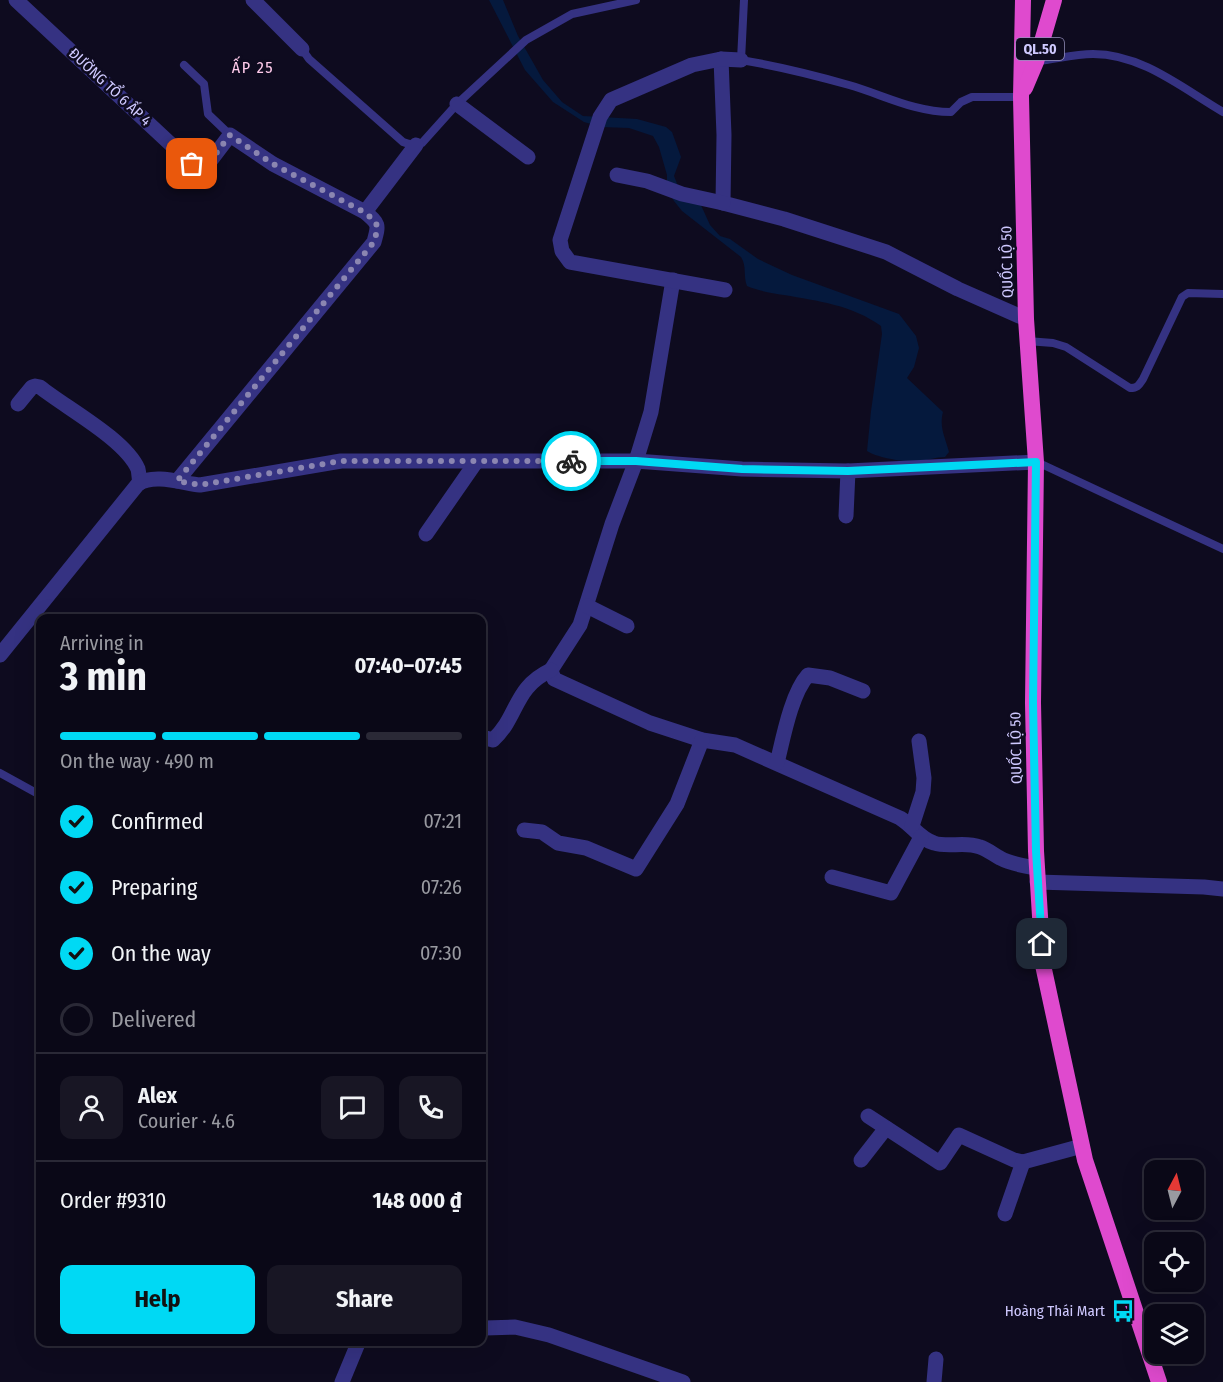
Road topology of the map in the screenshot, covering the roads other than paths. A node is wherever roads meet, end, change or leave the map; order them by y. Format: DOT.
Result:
graph roads {
  1 [pos="16,0"];
  2 [pos="253,0"];
  3 [pos="636,0"];
  4 [pos="744,0"];
  5 [pos="1023,0"];
  6 [pos="1054,0"];
  7 [pos="302,49"];
  8 [pos="721,59"];
  9 [pos="741,60"];
  10 [pos="1036,62"];
  11 [pos="184,65"];
  12 [pos="1021,97"];
  13 [pos="457,104"];
  14 [pos="1223,112"];
  15 [pos="230,135"];
  16 [pos="416,145"];
  17 [pos="528,157"];
  18 [pos="617,175"];
  19 [pos="723,203"];
  20 [pos="364,212"];
  21 [pos="673,280"];
  22 [pos="725,290"];
  23 [pos="1223,294"];
  24 [pos="1026,319"];
  25 [pos="1027,341"];
  26 [pos="18,404"];
  27 [pos="636,461"];
  28 [pos="476,462"];
  29 [pos="1036,462"];
  30 [pos="848,471"];
  31 [pos="177,481"];
  32 [pos="140,483"];
  33 [pos="846,516"];
  34 [pos="426,534"];
  35 [pos="1223,549"];
  36 [pos="587,606"];
  37 [pos="627,626"];
  38 [pos="0,655"];
  39 [pos="551,670"];
  40 [pos="863,691"];
  41 [pos="486,738"];
  42 [pos="702,740"];
  43 [pos="919,741"];
  44 [pos="777,763"];
  45 [pos="0,773"];
  46 [pos="36,793"];
  47 [pos="524,830"];
  48 [pos="916,831"];
  49 [pos="1037,875"];
  50 [pos="832,877"];
  51 [pos="1223,889"];
  52 [pos="868,1116"];
  53 [pos="886,1128"];
  54 [pos="1082,1146"];
  55 [pos="861,1160"];
  56 [pos="1023,1162"];
  57 [pos="1005,1214"];
  58 [pos="486,1328"];
  59 [pos="357,1346"];
  60 [pos="936,1359"];
  61 [pos="342,1382"];
  62 [pos="683,1382"];
  63 [pos="934,1382"];
  64 [pos="1159,1382"];
  1 -- 15 [label="street, ĐƯỜNG TỔ 6 ẤP 4"];
  2 -- 7 [label="street"];
  3 -- 13 [label="lane"];
  4 -- 9 [label="lane"];
  5 -- 12 [label="highway, QL.50"];
  6 -- 10 [label="highway, QL.50"];
  7 -- 16 [label="lane"];
  8 -- 9 [label="street"];
  8 -- 19 [label="street"];
  8 -- 21 [label="street"];
  9 -- 12 [label="lane"];
  10 -- 12 [label="highway, QL.50"];
  10 -- 14 [label="lane"];
  11 -- 15 [label="lane"];
  12 -- 24 [label="highway, QUỐC LỘ 50 / QL.50"];
  13 -- 16 [label="lane"];
  13 -- 17 [label="street"];
  15 -- 20 [label="street"];
  16 -- 20 [label="street"];
  18 -- 19 [label="street"];
  19 -- 24 [label="street"];
  20 -- 31 [label="street"];
  21 -- 22 [label="street"];
  21 -- 27 [label="street"];
  23 -- 25 [label="lane"];
  24 -- 25 [label="highway, QUỐC LỘ 50 / QL.50"];
  25 -- 29 [label="highway, QUỐC LỘ 50 / QL.50"];
  26 -- 32 [label="street"];
  27 -- 28 [label="street"];
  27 -- 30 [label="street"];
  27 -- 36 [label="street"];
  28 -- 31 [label="street"];
  28 -- 34 [label="street"];
  29 -- 30 [label="street"];
  29 -- 35 [label="lane"];
  29 -- 49 [label="highway, QUỐC LỘ 50 / QL.50"];
  30 -- 33 [label="street"];
  31 -- 32 [label="street"];
  32 -- 38 [label="street"];
  36 -- 37 [label="street"];
  36 -- 39 [label="street"];
  39 -- 41 [label="street"];
  39 -- 42 [label="street"];
  40 -- 44 [label="street"];
  42 -- 44 [label="street"];
  42 -- 47 [label="street"];
  43 -- 48 [label="street"];
  44 -- 48 [label="street"];
  45 -- 46 [label="lane"];
  48 -- 49 [label="street"];
  48 -- 50 [label="street"];
  49 -- 51 [label="street"];
  49 -- 54 [label="highway, QUỐC LỘ 50 / QL.50"];
  52 -- 53 [label="street"];
  53 -- 55 [label="street"];
  53 -- 56 [label="street"];
  54 -- 56 [label="street"];
  54 -- 64 [label="highway, QUỐC LỘ 50 / QL.50"];
  56 -- 57 [label="street"];
  58 -- 62 [label="street"];
  59 -- 61 [label="street"];
  60 -- 63 [label="street"];
}
